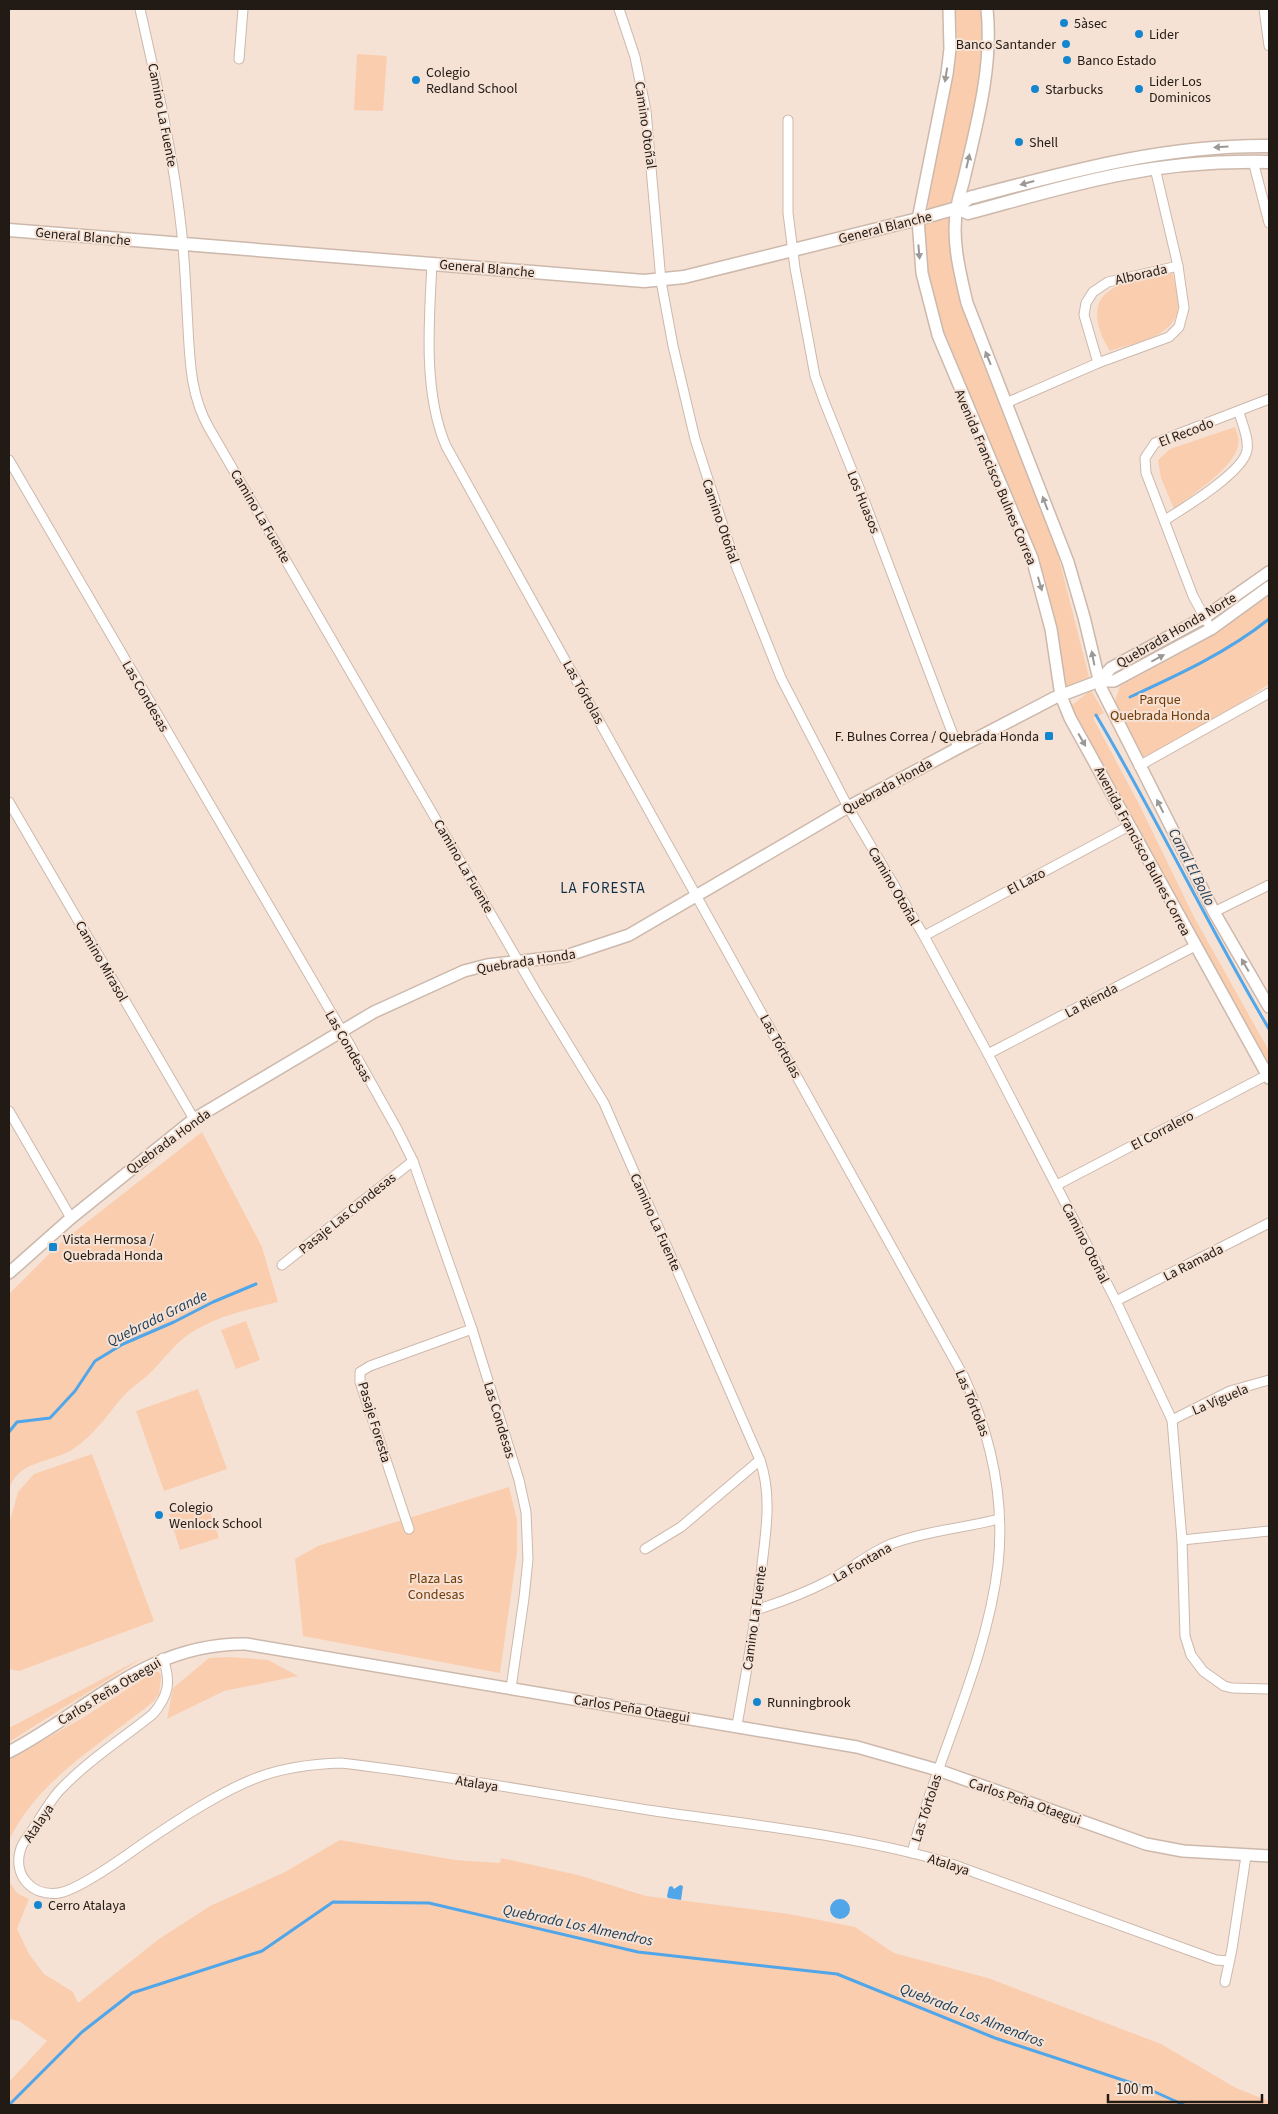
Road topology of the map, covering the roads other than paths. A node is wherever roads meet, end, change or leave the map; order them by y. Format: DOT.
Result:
graph roads {
  1 [pos="140,9"];
  2 [pos="244,9"];
  3 [pos="619,9"];
  4 [pos="949,9"];
  5 [pos="987,9"];
  6 [pos="1264,9"];
  7 [pos="1269,46"];
  8 [pos="239,59"];
  9 [pos="788,120"];
  10 [pos="1269,146"];
  11 [pos="1139,156"];
  12 [pos="1253,161"];
  13 [pos="1269,162"];
  14 [pos="1155,168"];
  15 [pos="1080,170"];
  16 [pos="1096,180"];
  17 [pos="1040,194"];
  18 [pos="956,208"];
  19 [pos="918,219"];
  20 [pos="1269,223"];
  21 [pos="9,230"];
  22 [pos="183,244"];
  23 [pos="792,250"];
  24 [pos="432,264"];
  25 [pos="1178,266"];
  26 [pos="661,281"];
  27 [pos="1098,363"];
  28 [pos="1269,399"];
  29 [pos="1006,403"];
  30 [pos="1239,412"];
  31 [pos="9,460"];
  32 [pos="1165,520"];
  33 [pos="1269,572"];
  34 [pos="1269,587"];
  35 [pos="1205,617"];
  36 [pos="1211,629"];
  37 [pos="1099,681"];
  38 [pos="1269,694"];
  39 [pos="1061,696"];
  40 [pos="958,748"];
  41 [pos="1140,766"];
  42 [pos="9,802"];
  43 [pos="848,807"];
  44 [pos="1129,826"];
  45 [pos="1269,885"];
  46 [pos="697,896"];
  47 [pos="1214,912"];
  48 [pos="924,936"];
  49 [pos="1195,946"];
  50 [pos="521,963"];
  51 [pos="1269,1007"];
  52 [pos="342,1031"];
  53 [pos="988,1054"];
  54 [pos="1268,1076"];
  55 [pos="9,1111"];
  56 [pos="194,1119"];
  57 [pos="413,1161"];
  58 [pos="1057,1186"];
  59 [pos="70,1218"];
  60 [pos="1269,1223"];
  61 [pos="282,1265"];
  62 [pos="9,1273"];
  63 [pos="1116,1301"];
  64 [pos="472,1329"];
  65 [pos="1269,1380"];
  66 [pos="1172,1420"];
  67 [pos="760,1460"];
  68 [pos="1000,1519"];
  69 [pos="409,1528"];
  70 [pos="1269,1531"];
  71 [pos="1182,1540"];
  72 [pos="645,1549"];
  73 [pos="756,1610"];
  74 [pos="163,1658"];
  75 [pos="511,1688"];
  76 [pos="1269,1689"];
  77 [pos="737,1726"];
  78 [pos="9,1752"];
  79 [pos="938,1770"];
  80 [pos="912,1852"];
  81 [pos="1246,1856"];
  82 [pos="1269,1856"];
  83 [pos="1229,1961"];
  84 [pos="1225,1982"];
  1 -- 22 [label="street, Camino La Fuente"];
  2 -- 8 [label="street"];
  3 -- 26 [label="street, Camino Otoñal"];
  4 -- 19 [label="street, Avenida Francisco Bulnes Correa, one-way"];
  18 -- 5 [label="street, one-way"];
  6 -- 7 [label="street"];
  9 -- 23 [label="street, Los Huasos"];
  10 -- 11 [label="main road, General Blanche, one-way"];
  11 -- 15 [label="main road, General Blanche"];
  11 -- 16 [label="main road"];
  12 -- 13 [label="main road, General Blanche"];
  12 -- 14 [label="main road, General Blanche"];
  12 -- 20 [label="street"];
  14 -- 16 [label="main road, General Blanche"];
  14 -- 25 [label="street, Alborada"];
  15 -- 17 [label="main road"];
  15 -- 18 [label="main road, General Blanche, one-way"];
  16 -- 17 [label="main road, General Blanche"];
  17 -- 18 [label="main road, General Blanche"];
  18 -- 19 [label="main road, General Blanche"];
  29 -- 18 [label="street, one-way"];
  19 -- 23 [label="main road, General Blanche"];
  19 -- 39 [label="street, Avenida Francisco Bulnes Correa, one-way"];
  21 -- 22 [label="main road, General Blanche"];
  22 -- 24 [label="main road, General Blanche"];
  22 -- 50 [label="street, Camino La Fuente"];
  23 -- 26 [label="main road, General Blanche"];
  23 -- 40 [label="street, Los Huasos"];
  24 -- 26 [label="main road, General Blanche"];
  24 -- 46 [label="street, Las Tórtolas"];
  25 -- 27 [label="street, Alborada"];
  25 -- 27 [label="street, Alborada"];
  26 -- 43 [label="street, Camino Otoñal"];
  27 -- 29 [label="street, Alborada"];
  28 -- 30 [label="street, El Recodo"];
  37 -- 29 [label="street, one-way"];
  30 -- 32 [label="street"];
  30 -- 32 [label="street, El Recodo"];
  31 -- 52 [label="street, Las Condesas"];
  32 -- 35 [label="street, El Recodo"];
  33 -- 35 [label="street, Quebrada Honda Norte"];
  34 -- 36 [label="street, Quebrada Honda Norte"];
  35 -- 36 [label="street, El Recodo"];
  35 -- 37 [label="street, Quebrada Honda Norte"];
  37 -- 36 [label="street, Quebrada Honda Norte, one-way"];
  37 -- 39 [label="street, Quebrada Honda"];
  37 -- 41 [label="street"];
  38 -- 41 [label="street"];
  39 -- 40 [label="street, Quebrada Honda"];
  39 -- 44 [label="street, Avenida Francisco Bulnes Correa, one-way"];
  40 -- 43 [label="street, Quebrada Honda"];
  47 -- 41 [label="street, one-way"];
  42 -- 56 [label="street, Camino Mirasol"];
  43 -- 46 [label="street, Quebrada Honda"];
  43 -- 48 [label="street, Camino Otoñal"];
  44 -- 48 [label="street, El Lazo"];
  44 -- 49 [label="street, Avenida Francisco Bulnes Correa"];
  45 -- 47 [label="street"];
  46 -- 50 [label="street, Quebrada Honda"];
  46 -- 68 [label="street, Las Tórtolas"];
  51 -- 47 [label="street, one-way"];
  48 -- 53 [label="street, Camino Otoñal"];
  49 -- 53 [label="street, La Rienda"];
  49 -- 54 [label="street, Avenida Francisco Bulnes Correa"];
  50 -- 52 [label="street, Quebrada Honda"];
  50 -- 67 [label="street, Camino La Fuente"];
  52 -- 56 [label="street, Quebrada Honda"];
  52 -- 57 [label="street, Las Condesas"];
  53 -- 58 [label="street, Camino Otoñal"];
  54 -- 58 [label="street, El Corralero"];
  55 -- 59 [label="street"];
  56 -- 59 [label="street, Quebrada Honda"];
  57 -- 61 [label="street, Pasaje Las Condesas"];
  57 -- 64 [label="street, Las Condesas"];
  58 -- 63 [label="street, Camino Otoñal"];
  59 -- 62 [label="street, Quebrada Honda"];
  60 -- 63 [label="street, La Ramada"];
  63 -- 66 [label="street, Camino Otoñal"];
  64 -- 69 [label="street, Pasaje Foresta"];
  64 -- 75 [label="street, Las Condesas"];
  65 -- 66 [label="street, La Viguela"];
  66 -- 71 [label="street, Camino Otoñal"];
  67 -- 72 [label="street"];
  67 -- 73 [label="street, Camino La Fuente"];
  68 -- 73 [label="street, La Fontana"];
  68 -- 79 [label="street, Las Tórtolas"];
  70 -- 71 [label="street"];
  71 -- 76 [label="street, Camino Otoñal"];
  73 -- 77 [label="street, Camino La Fuente"];
  74 -- 75 [label="street, Carlos Peña Otaegui"];
  74 -- 78 [label="street, Carlos Peña Otaegui"];
  74 -- 80 [label="street, Atalaya"];
  75 -- 77 [label="street, Carlos Peña Otaegui"];
  77 -- 79 [label="street, Carlos Peña Otaegui"];
  79 -- 80 [label="street, Las Tórtolas"];
  79 -- 81 [label="street, Carlos Peña Otaegui"];
  80 -- 83 [label="street, Atalaya"];
  81 -- 82 [label="street, Carlos Peña Otaegui"];
  81 -- 83 [label="street"];
  83 -- 84 [label="street"];
}
